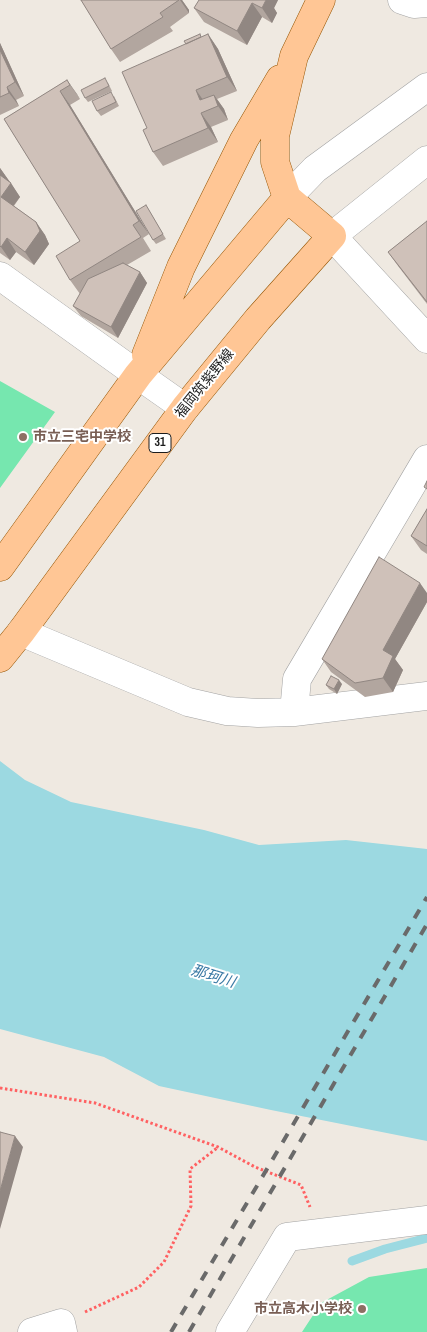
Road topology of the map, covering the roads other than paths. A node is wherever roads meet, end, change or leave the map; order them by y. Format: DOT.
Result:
graph roads {
  1 [pos="321,0"];
  2 [pos="402,0"];
  3 [pos="427,3"];
  4 [pos="294,56"];
  5 [pos="427,87"];
  6 [pos="427,160"];
  7 [pos="287,198"];
  8 [pos="332,236"];
  9 [pos="0,276"];
  10 [pos="427,339"];
  11 [pos="138,376"];
  12 [pos="185,408"];
  13 [pos="427,459"];
  14 [pos="0,567"];
  15 [pos="21,632"];
  16 [pos="0,658"];
  17 [pos="427,696"];
  18 [pos="294,712"];
  19 [pos="427,1220"];
  20 [pos="62,1327"];
  21 [pos="32,1332"];
  22 [pos="230,1332"];
  1 -- 4 [label="main road"];
  2 -- 3 [label="street"];
  4 -- 7 [label="main road"];
  4 -- 11 [label="main road"];
  5 -- 7 [label="street"];
  6 -- 8 [label="street"];
  7 -- 8 [label="main road"];
  7 -- 11 [label="main road"];
  8 -- 10 [label="street"];
  8 -- 12 [label="main road, 福岡筑紫野線 / 31"];
  9 -- 11 [label="street"];
  11 -- 12 [label="street"];
  11 -- 14 [label="main road"];
  12 -- 15 [label="main road, 福岡筑紫野線 / 31"];
  13 -- 18 [label="street"];
  15 -- 16 [label="main road, 福岡筑紫野線 / 31"];
  15 -- 18 [label="street"];
  17 -- 18 [label="street"];
  19 -- 22 [label="street"];
  20 -- 21 [label="street"];
}
